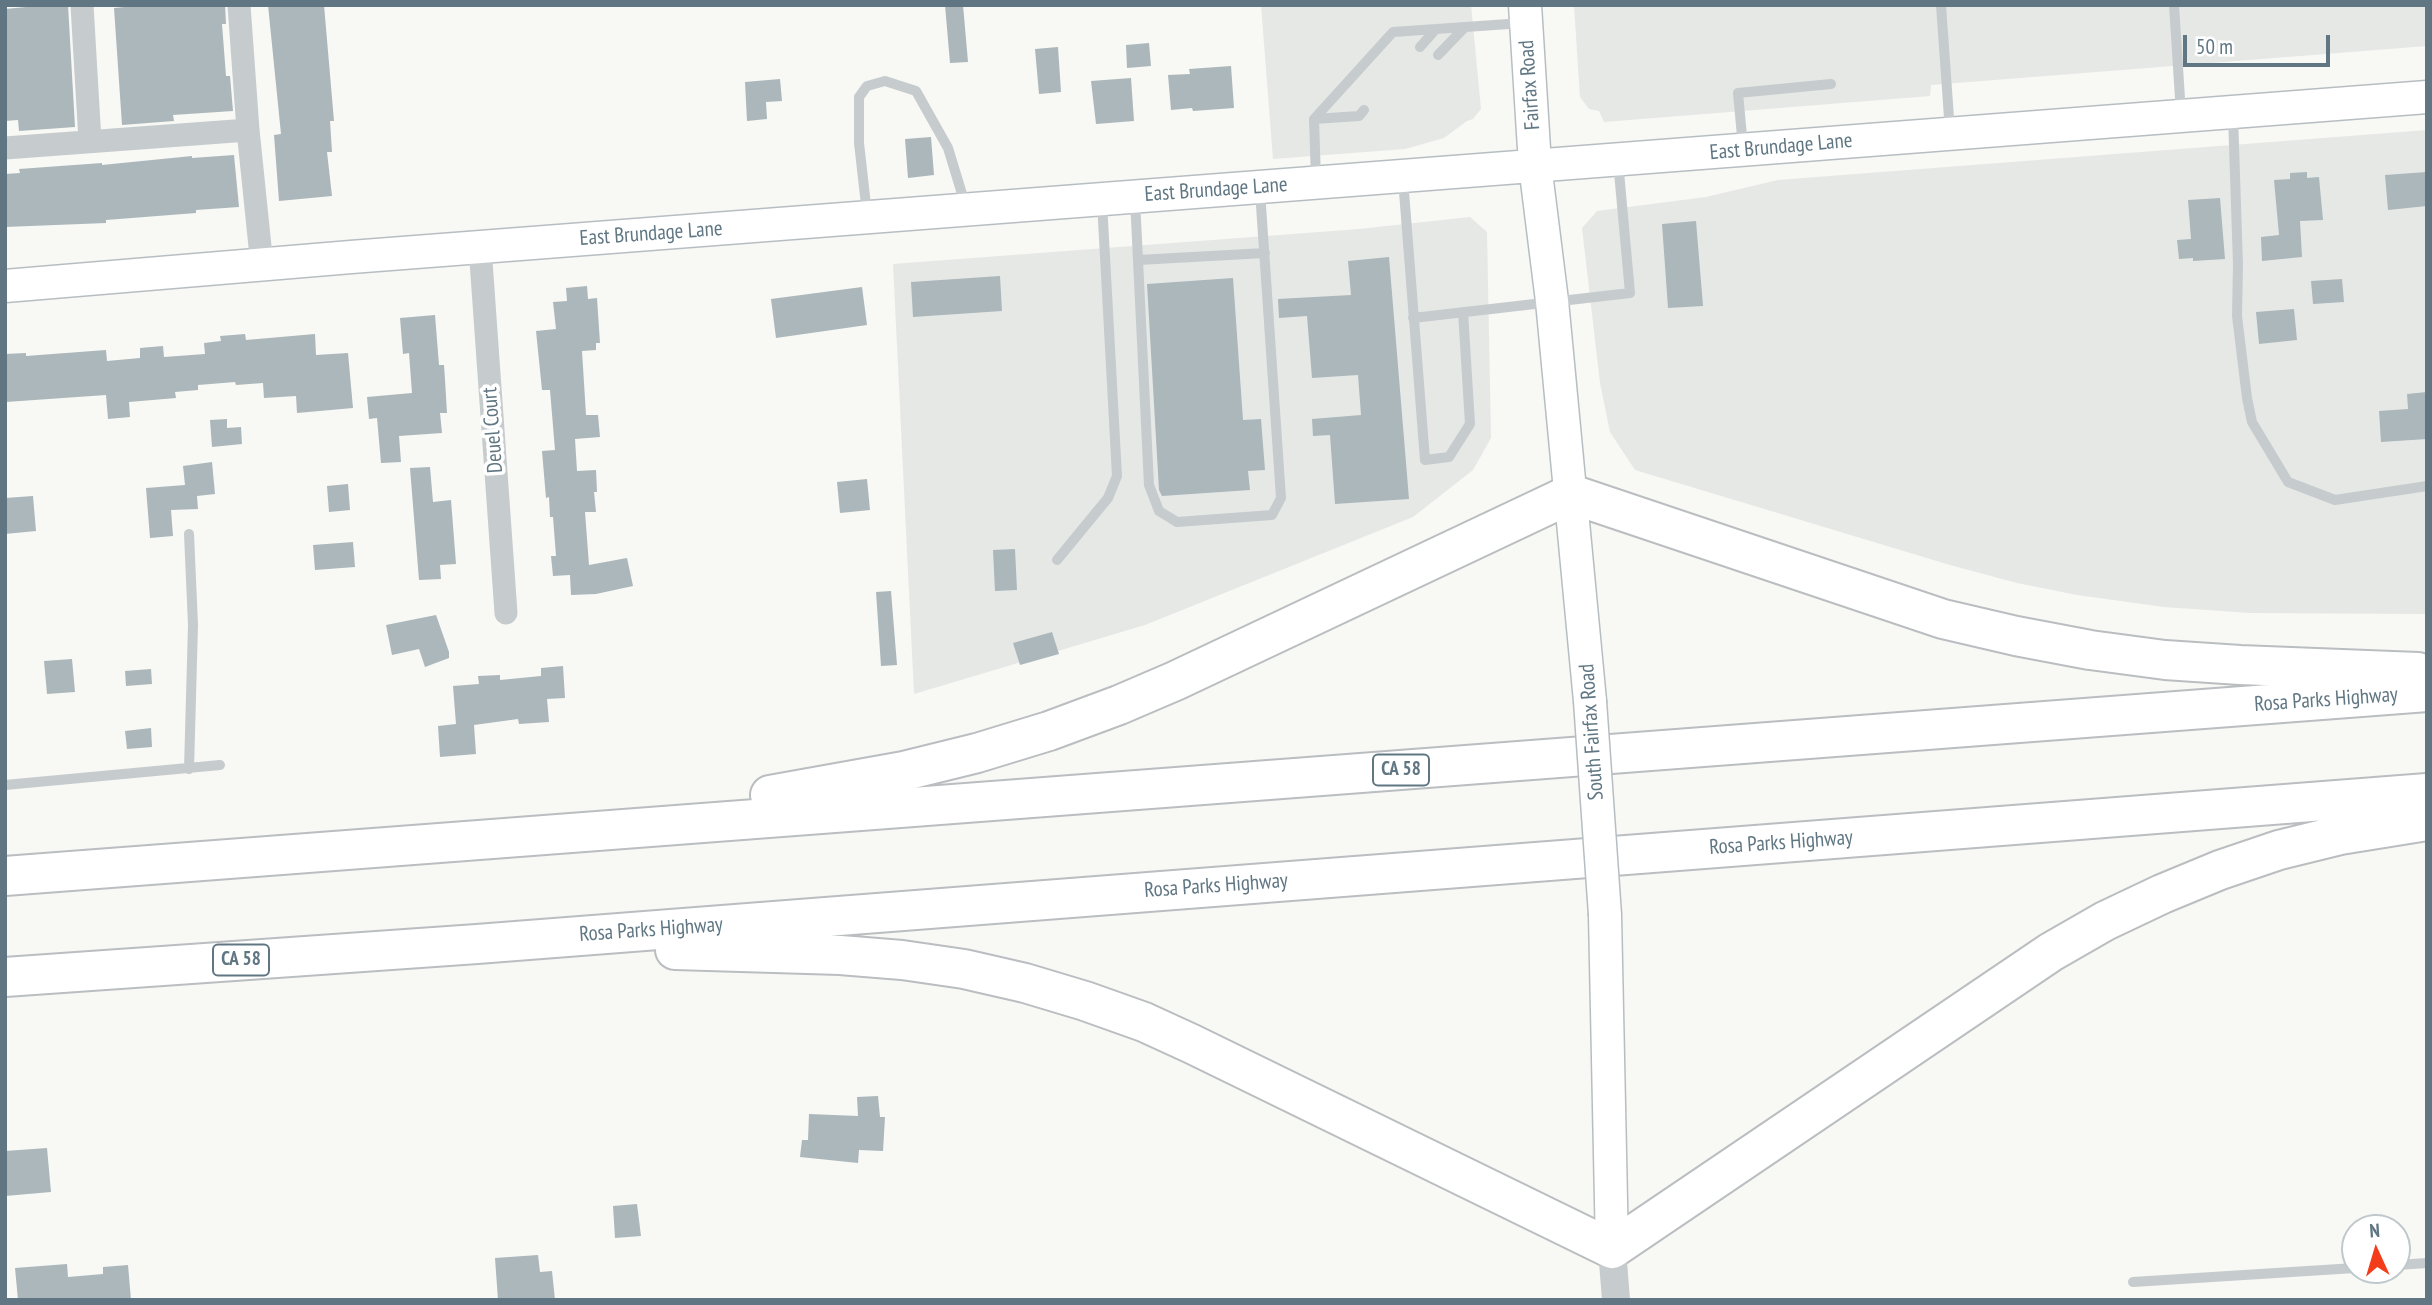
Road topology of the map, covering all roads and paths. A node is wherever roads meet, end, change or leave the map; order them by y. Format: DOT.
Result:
graph roads {
  1 [pos="82,5"];
  2 [pos="239,5"];
  3 [pos="1941,5"];
  4 [pos="2174,5"];
  5 [pos="1526,14"];
  6 [pos="1465,27"];
  7 [pos="1436,29"];
  8 [pos="1420,47"];
  9 [pos="1438,55"];
  10 [pos="1832,84"];
  11 [pos="2427,97"];
  12 [pos="2232,112"];
  13 [pos="1364,113"];
  14 [pos="2182,116"];
  15 [pos="1314,120"];
  16 [pos="248,130"];
  17 [pos="1950,134"];
  18 [pos="90,141"];
  19 [pos="5,148"];
  20 [pos="1744,150"];
  21 [pos="1618,160"];
  22 [pos="1535,166"];
  23 [pos="1402,176"];
  24 [pos="1317,182"];
  25 [pos="1260,187"];
  26 [pos="1135,196"];
  27 [pos="1102,199"];
  28 [pos="966,209"];
  29 [pos="867,217"];
  30 [pos="480,247"];
  31 [pos="1265,253"];
  32 [pos="1138,260"];
  33 [pos="262,266"];
  34 [pos="5,286"];
  35 [pos="1552,301"];
  36 [pos="1463,312"];
  37 [pos="1413,318"];
  38 [pos="2427,486"];
  39 [pos="1571,494"];
  40 [pos="189,534"];
  41 [pos="1057,560"];
  42 [pos="506,613"];
  43 [pos="2427,673"];
  44 [pos="2427,692"];
  45 [pos="220,765"];
  46 [pos="189,769"];
  47 [pos="5,785"];
  48 [pos="2427,793"];
  49 [pos="2427,821"];
  50 [pos="374,848"];
  51 [pos="5,876"];
  52 [pos="477,944"];
  53 [pos="5,977"];
  54 [pos="1612,1249"];
  55 [pos="2341,1269"];
  56 [pos="2133,1282"];
  57 [pos="1616,1300"];
  1 -- 18 [label="street"];
  2 -- 16 [label="street"];
  3 -- 17 [label="lane"];
  4 -- 14 [label="lane"];
  5 -- 6 [label="lane"];
  5 -- 22 [label="main road, Fairfax Road"];
  6 -- 7 [label="lane"];
  6 -- 9 [label="lane"];
  7 -- 8 [label="lane"];
  7 -- 15 [label="lane"];
  10 -- 20 [label="lane"];
  11 -- 12 [label="main road, East Brundage Lane"];
  12 -- 14 [label="main road, East Brundage Lane"];
  12 -- 38 [label="lane"];
  13 -- 15 [label="lane"];
  14 -- 17 [label="main road, East Brundage Lane"];
  15 -- 24 [label="lane"];
  16 -- 18 [label="street"];
  16 -- 33 [label="street"];
  17 -- 20 [label="main road, East Brundage Lane"];
  18 -- 19 [label="street"];
  20 -- 21 [label="main road, East Brundage Lane"];
  21 -- 22 [label="main road, East Brundage Lane"];
  21 -- 35 [label="lane"];
  22 -- 23 [label="main road, East Brundage Lane"];
  22 -- 35 [label="main road, South Fairfax Road"];
  23 -- 24 [label="main road, East Brundage Lane"];
  23 -- 37 [label="lane"];
  24 -- 25 [label="main road, East Brundage Lane"];
  25 -- 26 [label="main road, East Brundage Lane"];
  25 -- 31 [label="lane"];
  26 -- 27 [label="main road, East Brundage Lane"];
  26 -- 32 [label="lane"];
  27 -- 28 [label="main road, East Brundage Lane"];
  27 -- 41 [label="lane"];
  28 -- 29 [label="main road, East Brundage Lane"];
  28 -- 29 [label="lane"];
  29 -- 30 [label="main road, East Brundage Lane"];
  30 -- 33 [label="main road, East Brundage Lane"];
  30 -- 42 [label="street, Deuel Court"];
  31 -- 32 [label="lane"];
  31 -- 32 [label="lane"];
  33 -- 34 [label="main road, East Brundage Lane"];
  35 -- 36 [label="lane"];
  35 -- 39 [label="main road, South Fairfax Road"];
  36 -- 37 [label="lane"];
  36 -- 37 [label="lane"];
  39 -- 43 [label="highway"];
  39 -- 50 [label="highway"];
  39 -- 54 [label="main road, South Fairfax Road, bridge"];
  40 -- 46 [label="lane"];
  44 -- 50 [label="highway, Rosa Parks Highway / CA 58"];
  45 -- 46 [label="lane"];
  46 -- 47 [label="lane"];
  48 -- 52 [label="highway, Rosa Parks Highway / CA 58"];
  49 -- 54 [label="highway"];
  50 -- 51 [label="highway, Rosa Parks Highway / CA 58"];
  52 -- 53 [label="highway, Rosa Parks Highway / CA 58"];
  52 -- 54 [label="highway"];
  54 -- 57 [label="street, South Fairfax Road"];
  55 -- 56 [label="lane"];
}
